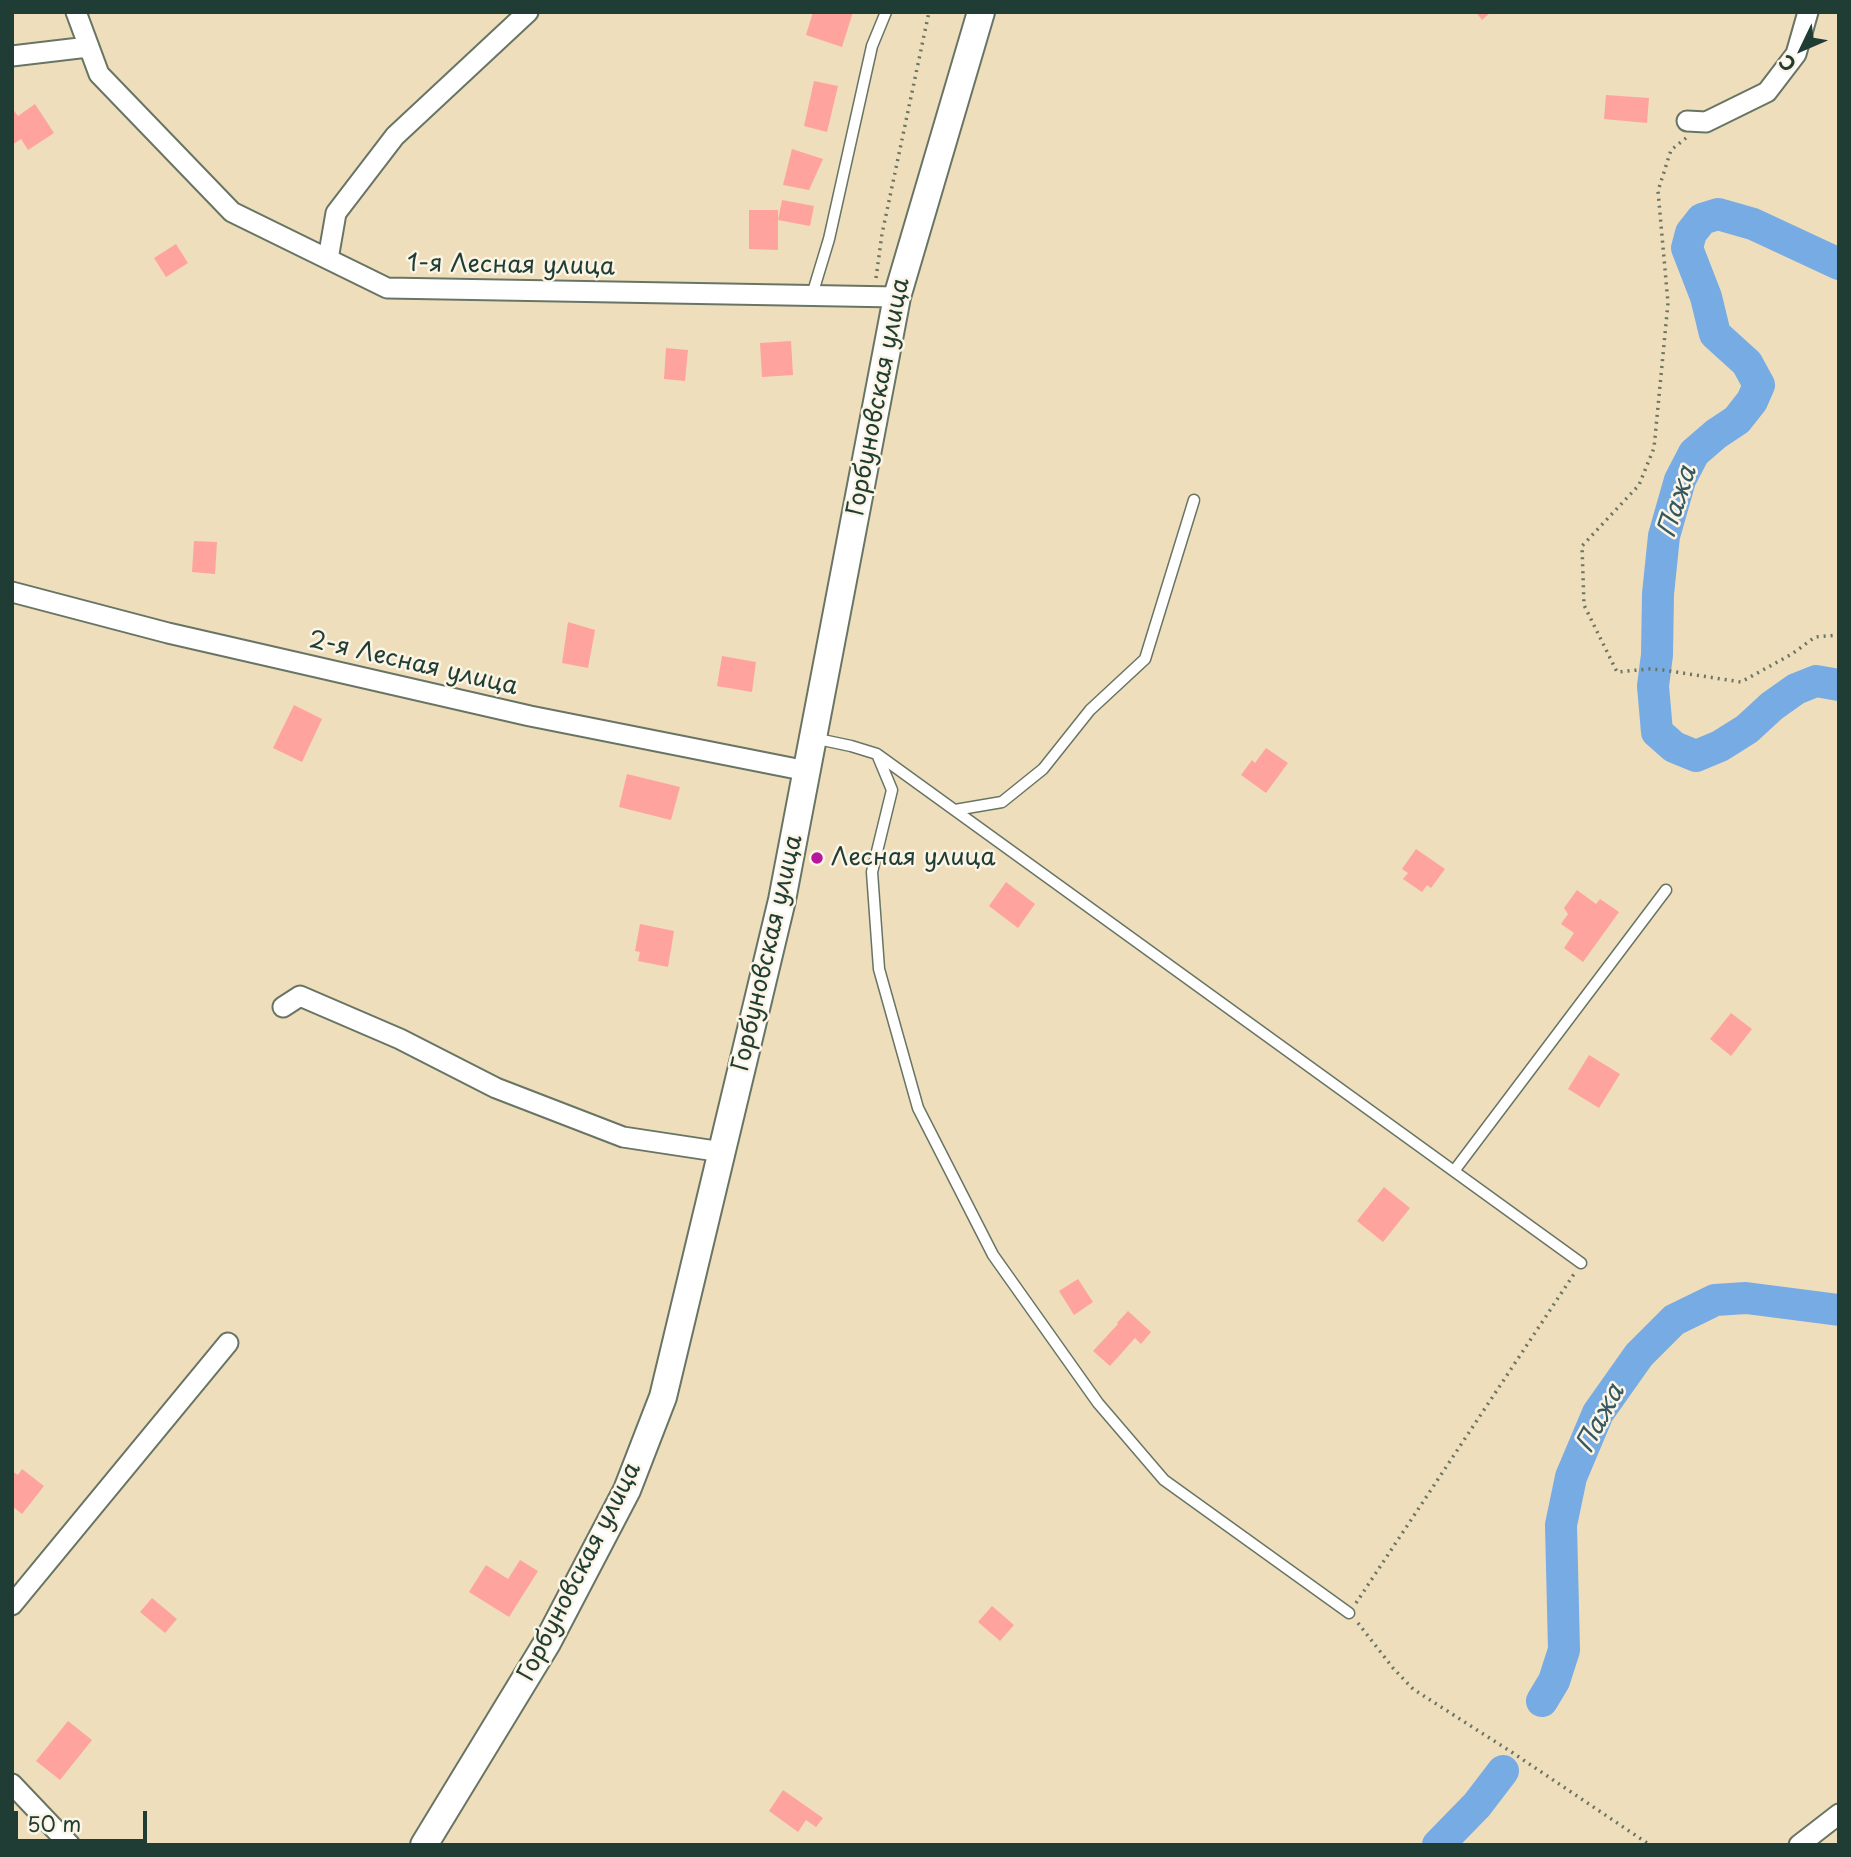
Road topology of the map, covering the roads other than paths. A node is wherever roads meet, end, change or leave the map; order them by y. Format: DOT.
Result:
graph roads {
  1 [pos="76,12"];
  2 [pos="528,12"];
  3 [pos="886,12"];
  4 [pos="981,12"];
  5 [pos="1808,12"];
  6 [pos="88,47"];
  7 [pos="12,55"];
  8 [pos="1696,122"];
  9 [pos="328,259"];
  10 [pos="812,295"];
  11 [pos="885,296"];
  12 [pos="1194,500"];
  13 [pos="12,592"];
  14 [pos="813,738"];
  15 [pos="877,754"];
  16 [pos="807,771"];
  17 [pos="955,810"];
  18 [pos="1666,890"];
  19 [pos="283,1007"];
  20 [pos="722,1152"];
  21 [pos="1454,1171"];
  22 [pos="1581,1263"];
  23 [pos="228,1343"];
  24 [pos="12,1605"];
  25 [pos="1349,1612"];
  26 [pos="12,1784"];
  27 [pos="1839,1814"];
  28 [pos="70,1845"];
  29 [pos="424,1845"];
  30 [pos="1799,1845"];
  1 -- 6 [label="street, 1-я Лесная улица"];
  2 -- 9 [label="street"];
  3 -- 10 [label="lane"];
  4 -- 11 [label="main road, Горбуновская улица"];
  5 -- 8 [label="street"];
  6 -- 7 [label="street"];
  6 -- 9 [label="street, 1-я Лесная улица"];
  9 -- 10 [label="street, 1-я Лесная улица"];
  10 -- 11 [label="street, 1-я Лесная улица"];
  11 -- 14 [label="main road, Горбуновская улица"];
  12 -- 17 [label="lane"];
  13 -- 16 [label="street, 2-я Лесная улица"];
  14 -- 15 [label="lane"];
  14 -- 16 [label="main road, Горбуновская улица"];
  15 -- 17 [label="lane"];
  15 -- 25 [label="lane"];
  16 -- 20 [label="main road, Горбуновская улица"];
  17 -- 21 [label="lane"];
  18 -- 21 [label="lane"];
  19 -- 20 [label="street"];
  20 -- 29 [label="main road, Горбуновская улица"];
  21 -- 22 [label="lane"];
  23 -- 24 [label="street"];
  26 -- 28 [label="street"];
  27 -- 30 [label="street"];
}
